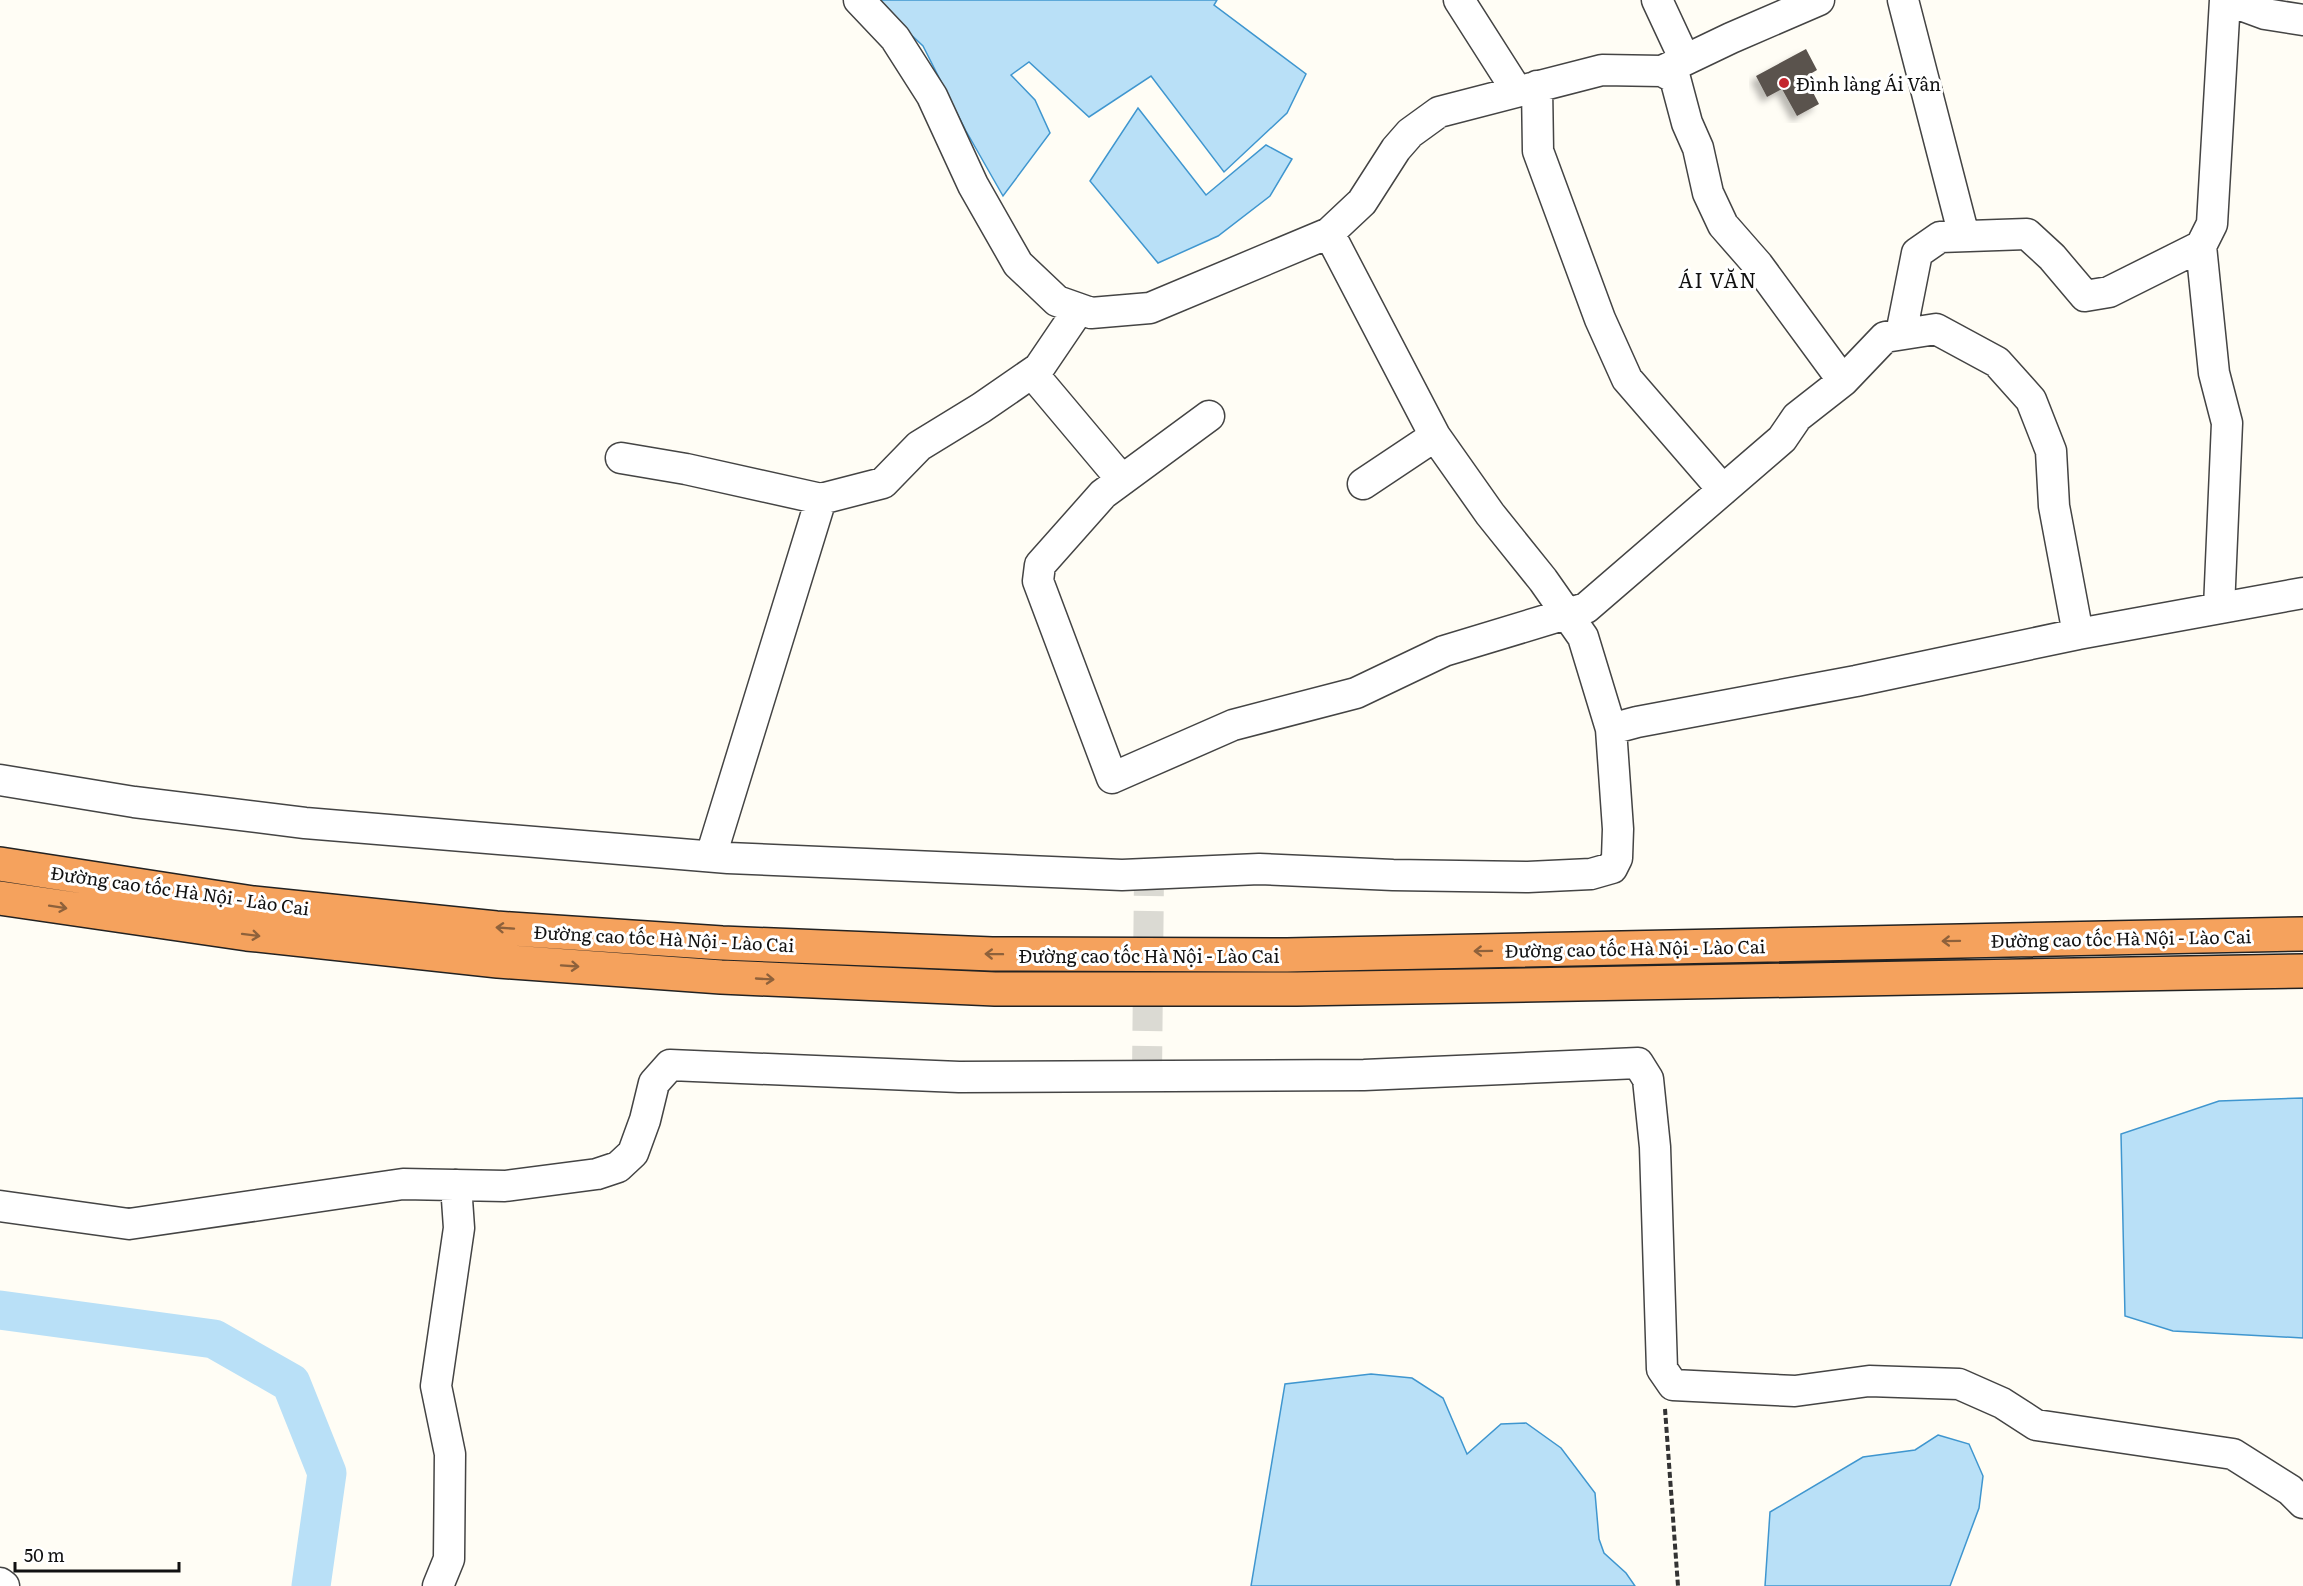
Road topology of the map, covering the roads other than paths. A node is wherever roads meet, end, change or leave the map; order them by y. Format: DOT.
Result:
graph roads {
  1 [pos="859,0"];
  2 [pos="1459,0"];
  3 [pos="1656,0"];
  4 [pos="1819,0"];
  5 [pos="1903,0"];
  6 [pos="2226,0"];
  7 [pos="2303,20"];
  8 [pos="1674,66"];
  9 [pos="1527,88"];
  10 [pos="1329,233"];
  11 [pos="1964,236"];
  12 [pos="2201,246"];
  13 [pos="1079,309"];
  14 [pos="1901,334"];
  15 [pos="1032,373"];
  16 [pos="1843,381"];
  17 [pos="1209,416"];
  18 [pos="1435,435"];
  19 [pos="621,458"];
  20 [pos="1122,480"];
  21 [pos="1363,484"];
  22 [pos="1723,490"];
  23 [pos="821,499"];
  24 [pos="2303,593"];
  25 [pos="2219,608"];
  26 [pos="1567,614"];
  27 [pos="2078,634"];
  28 [pos="1611,729"];
  29 [pos="0,780"];
  30 [pos="711,856"];
  31 [pos="0,864"];
  32 [pos="0,898"];
  33 [pos="2303,934"];
  34 [pos="2303,971"];
  35 [pos="456,1185"];
  36 [pos="0,1206"];
  37 [pos="2303,1503"];
  38 [pos="0,1583"];
  39 [pos="4,1586"];
  40 [pos="438,1586"];
  1 -- 13 [label="street"];
  2 -- 9 [label="street"];
  3 -- 8 [label="street"];
  4 -- 8 [label="street"];
  5 -- 11 [label="street"];
  6 -- 7 [label="street"];
  6 -- 12 [label="street"];
  8 -- 9 [label="street"];
  8 -- 16 [label="street"];
  9 -- 10 [label="street"];
  9 -- 22 [label="street"];
  10 -- 13 [label="street"];
  10 -- 18 [label="street"];
  11 -- 12 [label="street"];
  11 -- 14 [label="street"];
  12 -- 25 [label="street"];
  13 -- 15 [label="street"];
  14 -- 16 [label="street"];
  14 -- 27 [label="street"];
  15 -- 20 [label="street"];
  15 -- 23 [label="street"];
  16 -- 22 [label="street"];
  17 -- 20 [label="street"];
  18 -- 21 [label="street"];
  18 -- 26 [label="street"];
  19 -- 23 [label="street"];
  20 -- 26 [label="street"];
  22 -- 26 [label="street"];
  23 -- 30 [label="street"];
  24 -- 25 [label="street"];
  25 -- 27 [label="street"];
  26 -- 28 [label="street"];
  27 -- 28 [label="street"];
  28 -- 30 [label="street"];
  29 -- 30 [label="street"];
  33 -- 31 [label="highway, Đường cao tốc Hà Nội - Lào Cai, one-way"];
  32 -- 34 [label="highway, Đường cao tốc Hà Nội - Lào Cai, one-way"];
  35 -- 36 [label="street"];
  35 -- 37 [label="street"];
  35 -- 40 [label="street"];
  38 -- 39 [label="street"];
}
